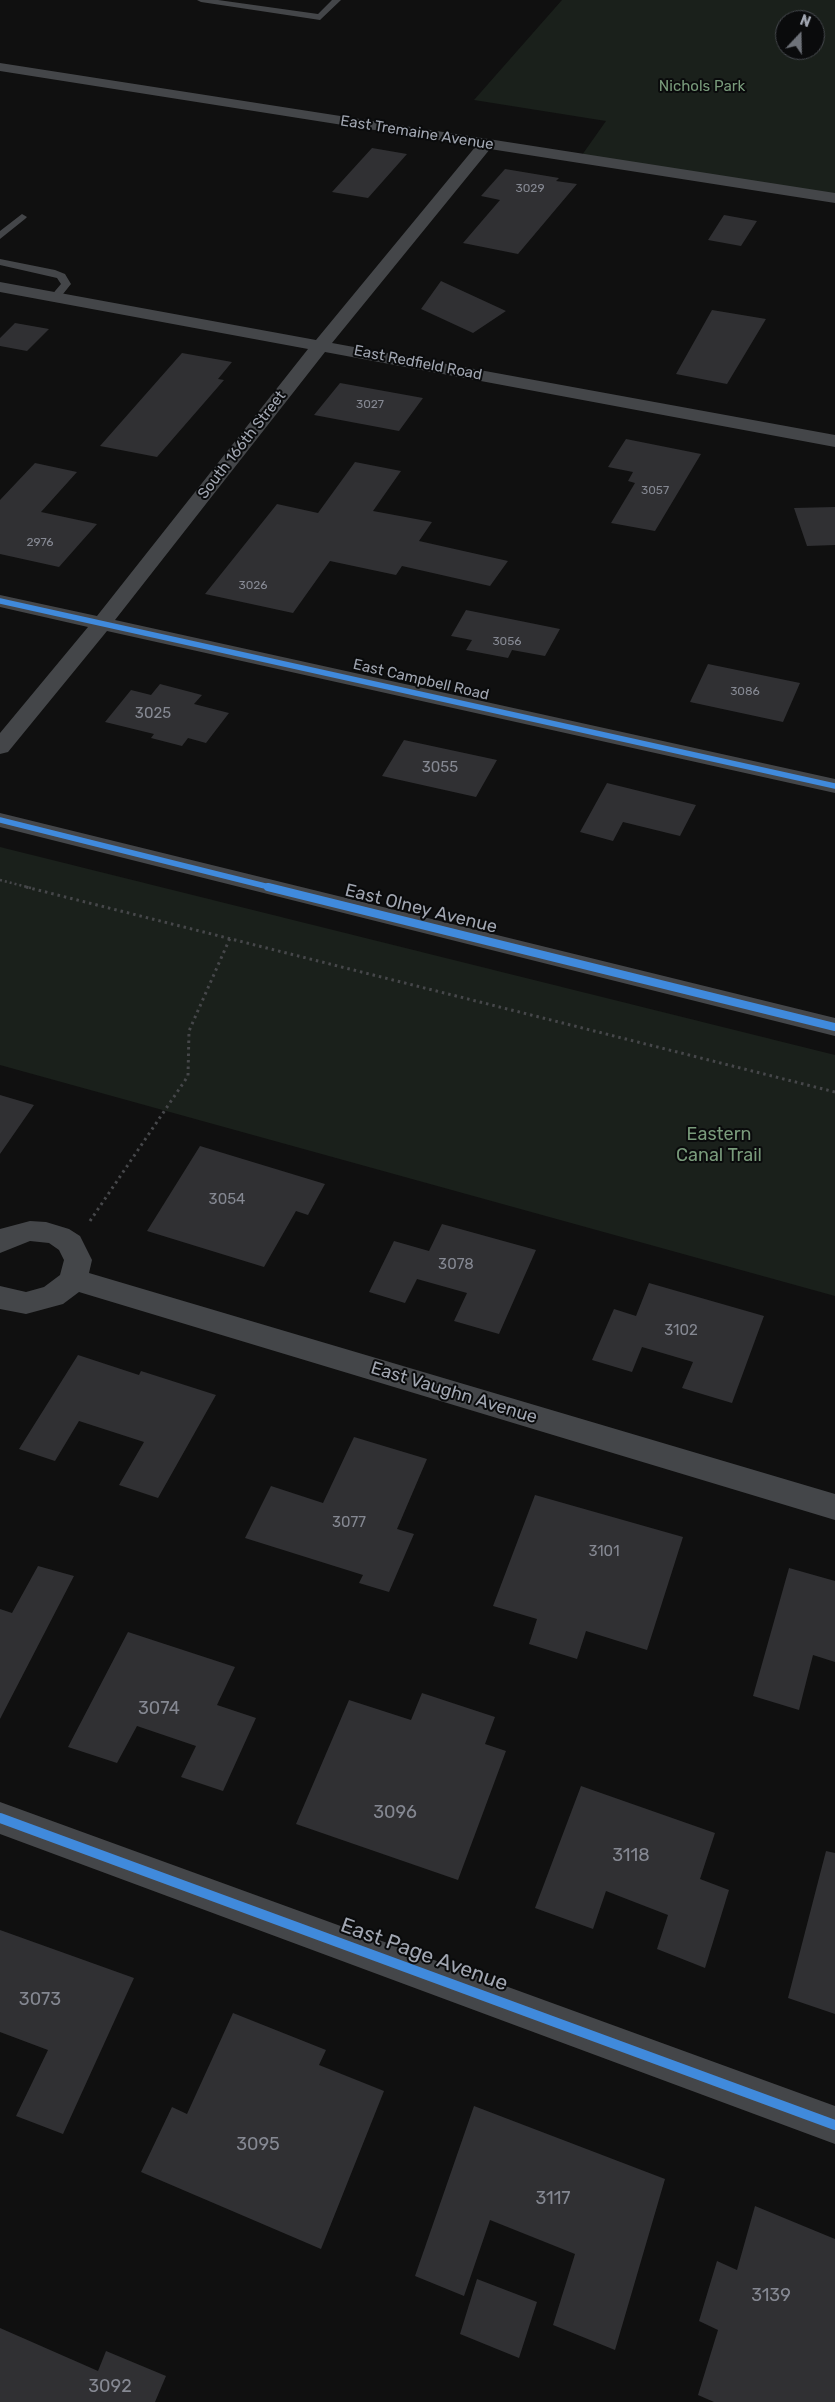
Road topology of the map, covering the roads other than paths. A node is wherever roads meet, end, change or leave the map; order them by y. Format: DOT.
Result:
graph roads {
  1 [pos="201,0"];
  2 [pos="337,0"];
  3 [pos="0,67"];
  4 [pos="486,144"];
  5 [pos="835,198"];
  6 [pos="22,217"];
  7 [pos="0,236"];
  8 [pos="0,262"];
  9 [pos="0,287"];
  10 [pos="55,297"];
  11 [pos="321,345"];
  12 [pos="835,441"];
  13 [pos="0,601"];
  14 [pos="102,623"];
  15 [pos="0,747"];
  16 [pos="835,786"];
  17 [pos="0,820"];
  18 [pos="835,1027"];
  19 [pos="0,1242"];
  20 [pos="74,1279"];
  21 [pos="4,1305"];
  22 [pos="835,1507"];
  23 [pos="0,1818"];
  24 [pos="835,2125"];
  1 -- 2 [label="lane"];
  3 -- 4 [label="street, East Tremaine Avenue"];
  4 -- 5 [label="street, East Tremaine Avenue"];
  4 -- 11 [label="street, South 166th Street"];
  6 -- 7 [label="lane"];
  8 -- 10 [label="lane"];
  9 -- 10 [label="street, East Redfield Road"];
  10 -- 11 [label="street, East Redfield Road"];
  11 -- 12 [label="street, East Redfield Road"];
  11 -- 14 [label="street, South 166th Street"];
  13 -- 14 [label="street, East Campbell Road"];
  14 -- 15 [label="street, South 166th Street"];
  14 -- 16 [label="street, East Campbell Road"];
  17 -- 18 [label="street, East Olney Avenue"];
  19 -- 20 [label="street"];
  20 -- 21 [label="street"];
  20 -- 22 [label="street, East Vaughn Avenue"];
  23 -- 24 [label="street, East Page Avenue"];
}
